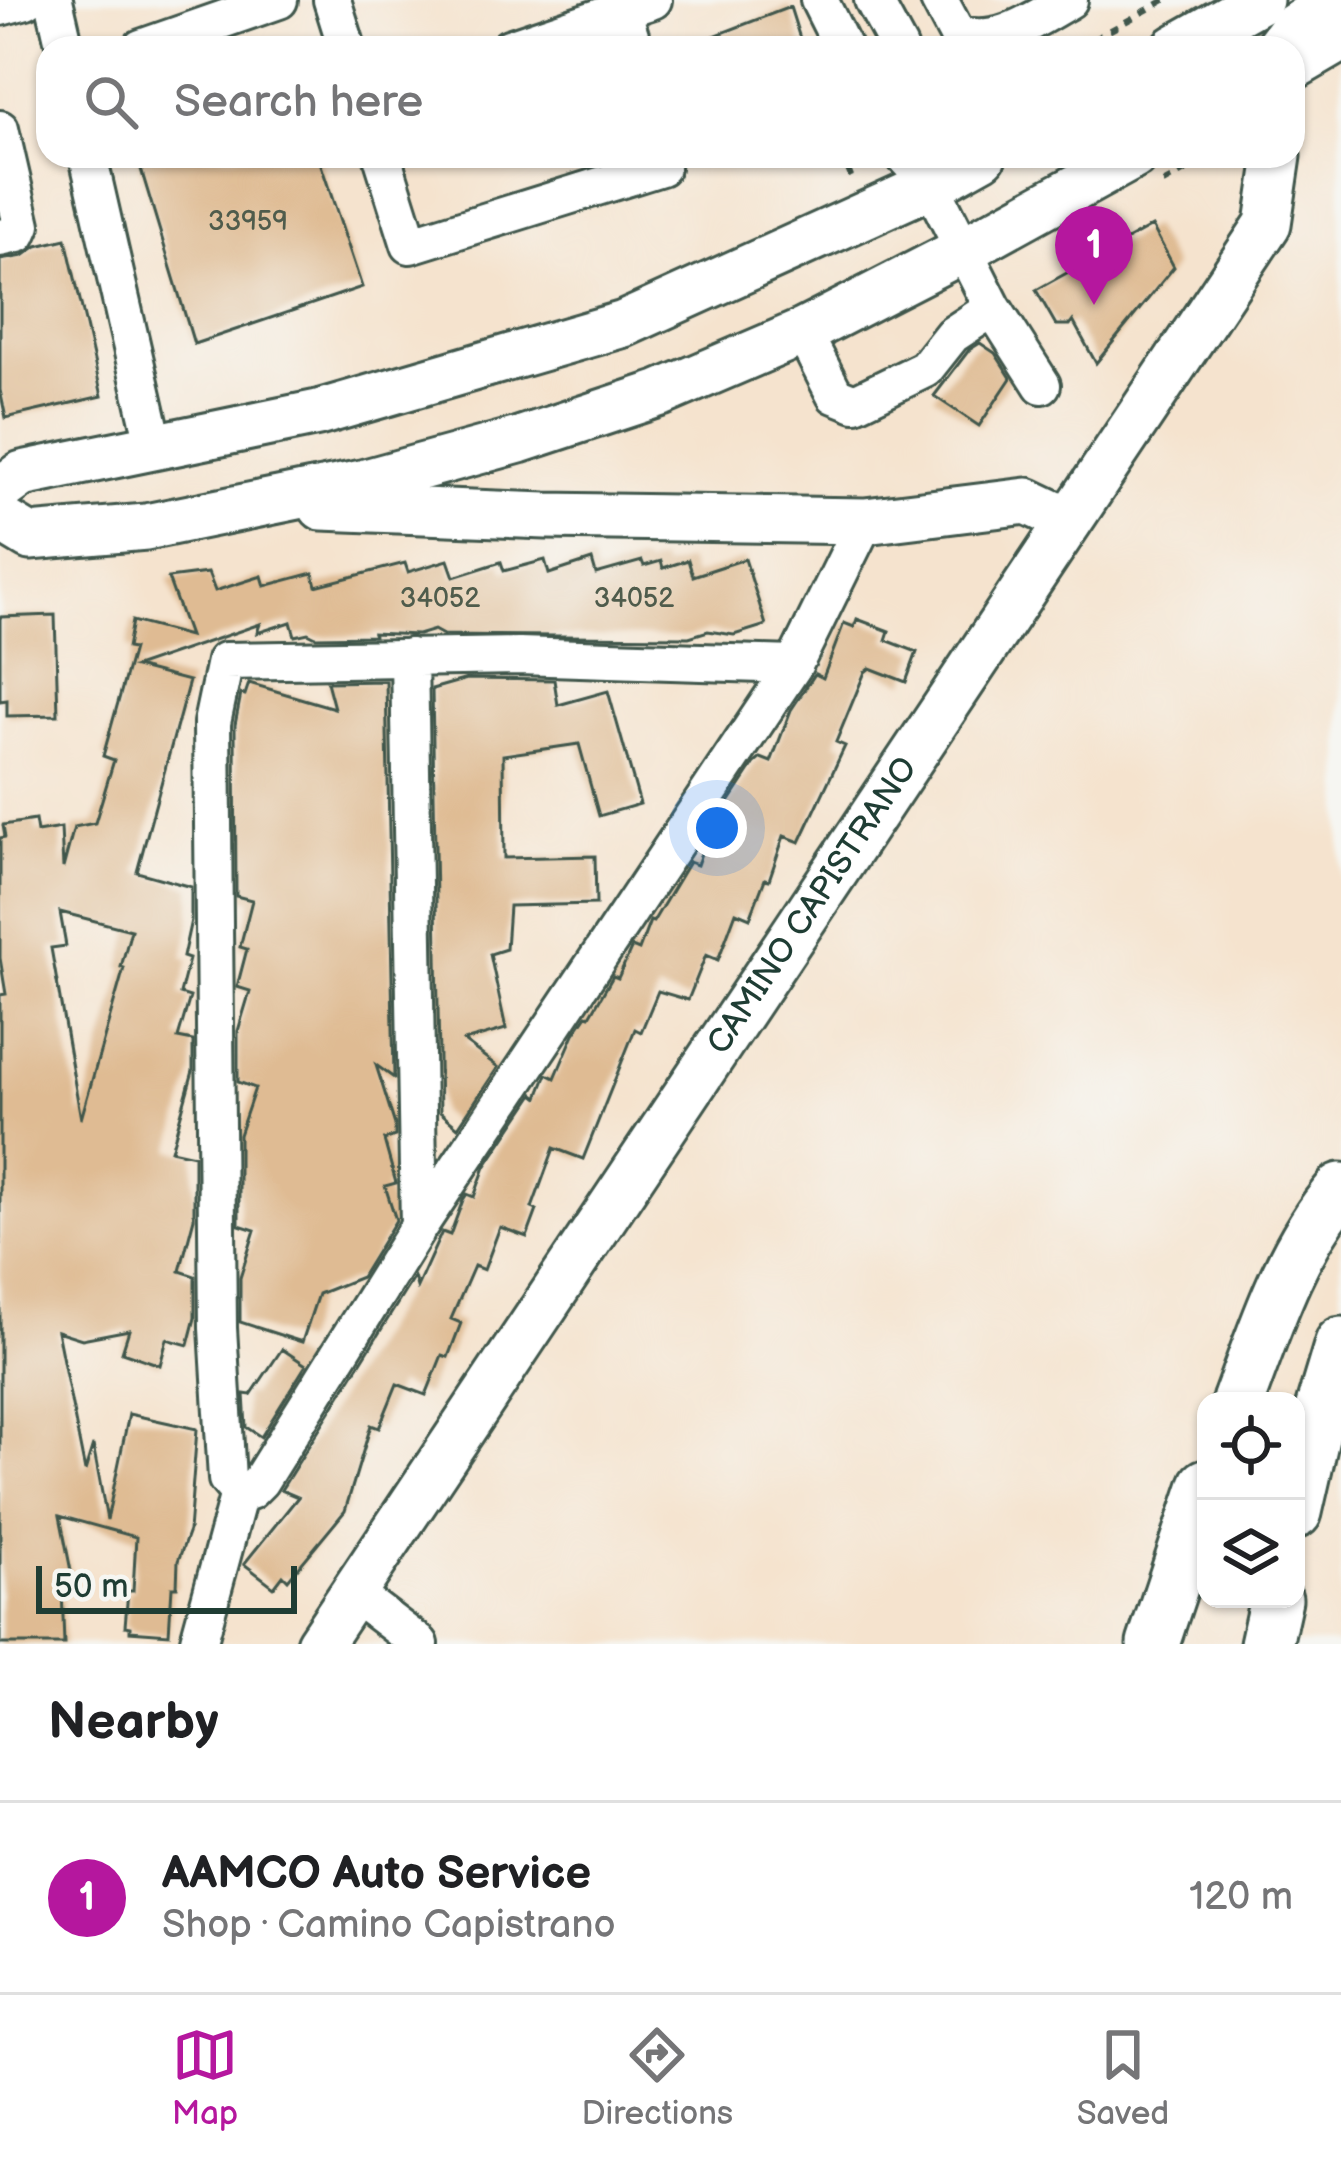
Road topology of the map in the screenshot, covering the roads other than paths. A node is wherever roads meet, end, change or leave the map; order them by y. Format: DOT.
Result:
graph roads {
  1 [pos="26,0"];
  2 [pos="54,0"];
  3 [pos="279,0"];
  4 [pos="332,0"];
  5 [pos="819,0"];
  6 [pos="873,0"];
  7 [pos="939,0"];
  8 [pos="1069,0"];
  9 [pos="1260,0"];
  10 [pos="1335,0"];
  11 [pos="638,5"];
  12 [pos="0,7"];
  13 [pos="62,36"];
  14 [pos="175,36"];
  15 [pos="343,36"];
  16 [pos="545,36"];
  17 [pos="635,36"];
  18 [pos="837,36"];
  19 [pos="892,36"];
  20 [pos="964,36"];
  21 [pos="996,36"];
  22 [pos="1196,36"];
  23 [pos="1286,36"];
  24 [pos="1341,39"];
  25 [pos="1305,61"];
  26 [pos="0,129"];
  27 [pos="91,168"];
  28 [pos="386,168"];
  29 [pos="658,168"];
  30 [pos="918,168"];
  31 [pos="923,168"];
  32 [pos="1112,168"];
  33 [pos="1276,168"];
  34 [pos="0,238"];
  35 [pos="963,250"];
  36 [pos="994,308"];
  37 [pos="802,332"];
  38 [pos="1042,385"];
  39 [pos="155,448"];
  40 [pos="0,490"];
  41 [pos="266,505"];
  42 [pos="0,519"];
  43 [pos="865,521"];
  44 [pos="1069,521"];
  45 [pos="409,657"];
  46 [pos="794,665"];
  47 [pos="1341,1189"];
  48 [pos="419,1226"];
  49 [pos="1341,1343"];
  50 [pos="1241,1392"];
  51 [pos="239,1493"];
  52 [pos="1201,1500"];
  53 [pos="1299,1500"];
  54 [pos="353,1593"];
  55 [pos="1274,1608"];
  56 [pos="199,1640"];
  57 [pos="319,1644"];
  58 [pos="420,1644"];
  59 [pos="1153,1644"];
  60 [pos="1266,1644"];
  1 -- 12 [label="lane"];
  2 -- 13 [label="lane"];
  3 -- 14 [label="lane"];
  4 -- 15 [label="lane"];
  5 -- 18 [label="lane"];
  6 -- 19 [label="lane"];
  7 -- 20 [label="lane"];
  8 -- 21 [label="lane"];
  9 -- 22 [label="main road"];
  10 -- 23 [label="main road"];
  11 -- 16 [label="lane"];
  11 -- 17 [label="lane"];
  24 -- 25 [label="main road"];
  26 -- 34 [label="lane"];
  27 -- 39 [label="lane"];
  28 -- 29 [label="lane"];
  30 -- 39 [label="main road"];
  31 -- 35 [label="lane"];
  32 -- 35 [label="main road"];
  33 -- 44 [label="main road, CAMINO CAPISTRANO"];
  35 -- 36 [label="lane"];
  35 -- 37 [label="main road"];
  36 -- 37 [label="lane"];
  36 -- 38 [label="lane"];
  37 -- 41 [label="main road"];
  39 -- 40 [label="main road"];
  41 -- 42 [label="main road"];
  41 -- 43 [label="main road"];
  43 -- 44 [label="main road"];
  43 -- 46 [label="lane"];
  44 -- 54 [label="main road, CAMINO CAPISTRANO"];
  45 -- 46 [label="lane"];
  45 -- 48 [label="lane"];
  45 -- 51 [label="lane"];
  46 -- 48 [label="lane"];
  47 -- 50 [label="highway"];
  48 -- 51 [label="lane"];
  49 -- 53 [label="highway"];
  51 -- 56 [label="lane"];
  52 -- 59 [label="highway"];
  54 -- 57 [label="main road, CAMINO CAPISTRANO"];
  54 -- 58 [label="lane"];
  55 -- 60 [label="highway"];
}
